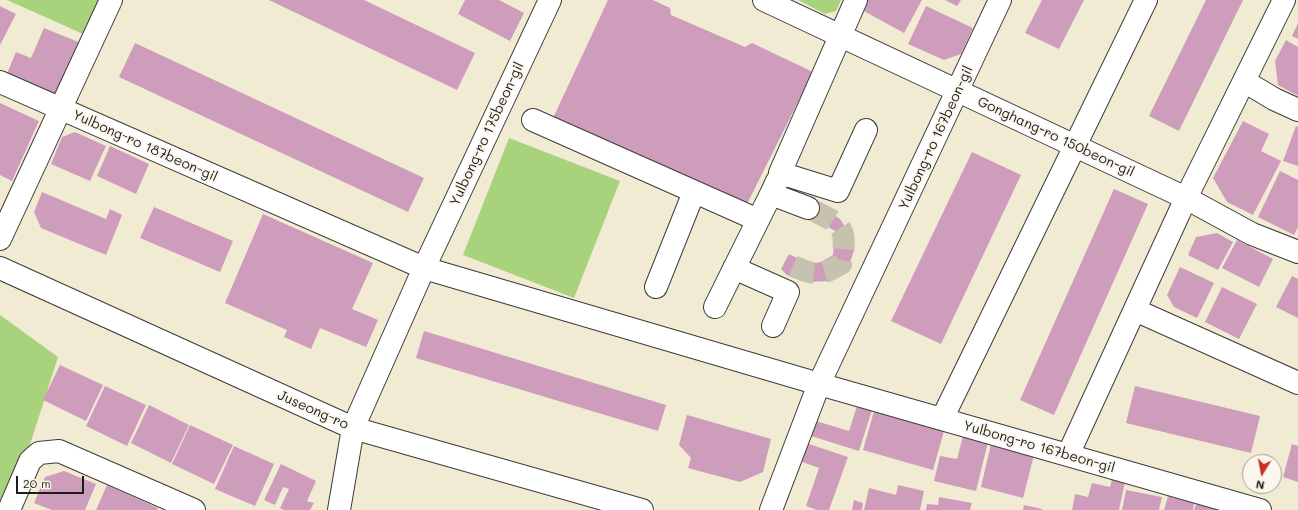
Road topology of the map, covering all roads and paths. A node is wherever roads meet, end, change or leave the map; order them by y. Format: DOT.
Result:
graph roads {
  1 [pos="111,0"];
  2 [pos="550,0"];
  3 [pos="764,0"];
  4 [pos="856,0"];
  5 [pos="1000,0"];
  6 [pos="1146,0"];
  7 [pos="1284,0"];
  8 [pos="840,35"];
  9 [pos="1244,81"];
  10 [pos="0,82"];
  11 [pos="958,91"];
  12 [pos="60,109"];
  13 [pos="1298,110"];
  14 [pos="533,120"];
  15 [pos="866,130"];
  16 [pos="1075,146"];
  17 [pos="780,173"];
  18 [pos="694,192"];
  19 [pos="771,194"];
  20 [pos="1186,198"];
  21 [pos="808,208"];
  22 [pos="758,220"];
  23 [pos="0,239"];
  24 [pos="1298,252"];
  25 [pos="0,268"];
  26 [pos="424,268"];
  27 [pos="734,268"];
  28 [pos="656,287"];
  29 [pos="714,307"];
  30 [pos="1135,310"];
  31 [pos="773,326"];
  32 [pos="1298,383"];
  33 [pos="818,384"];
  34 [pos="942,420"];
  35 [pos="353,428"];
  36 [pos="1068,455"];
  37 [pos="9,510"];
  38 [pos="194,510"];
  39 [pos="338,510"];
  40 [pos="642,510"];
  41 [pos="771,510"];
  42 [pos="1260,510"];
  1 -- 12 [label="street, Yulbong-ro 187beon-gil"];
  2 -- 26 [label="street, Yulbong-ro 175beon-gil"];
  3 -- 8 [label="street, Gonghang-ro 150beon-gil"];
  4 -- 8 [label="street"];
  5 -- 11 [label="street, Yulbong-ro 167beon-gil"];
  6 -- 16 [label="street"];
  7 -- 9 [label="street"];
  8 -- 11 [label="street, Gonghang-ro 150beon-gil"];
  8 -- 17 [label="street"];
  9 -- 13 [label="street"];
  9 -- 20 [label="street"];
  10 -- 12 [label="street, Yulbong-ro 187beon-gil"];
  11 -- 16 [label="street, Gonghang-ro 150beon-gil"];
  11 -- 33 [label="street, Yulbong-ro 167beon-gil"];
  12 -- 23 [label="street, Yulbong-ro 187beon-gil"];
  12 -- 26 [label="street, Yulbong-ro 187beon-gil"];
  14 -- 18 [label="street"];
  15 -- 17 [label="street"];
  16 -- 20 [label="street, Gonghang-ro 150beon-gil"];
  16 -- 34 [label="street"];
  17 -- 19 [label="street"];
  18 -- 22 [label="street"];
  18 -- 28 [label="street"];
  19 -- 21 [label="street"];
  19 -- 22 [label="street"];
  20 -- 24 [label="street, Gonghang-ro 150beon-gil"];
  20 -- 30 [label="street"];
  22 -- 27 [label="street"];
  25 -- 35 [label="street, Juseong-ro"];
  26 -- 33 [label="street, Yulbong-ro 167beon-gil"];
  26 -- 35 [label="street, Yulbong-ro 175beon-gil"];
  27 -- 29 [label="street"];
  27 -- 31 [label="street"];
  30 -- 32 [label="street"];
  30 -- 36 [label="street"];
  33 -- 34 [label="street, Yulbong-ro 167beon-gil"];
  33 -- 41 [label="street"];
  34 -- 36 [label="street, Yulbong-ro 167beon-gil"];
  35 -- 39 [label="street, Yulbong-ro 175beon-gil"];
  35 -- 40 [label="street, Juseong-ro"];
  36 -- 42 [label="street, Yulbong-ro 167beon-gil"];
  37 -- 38 [label="street"];
}
